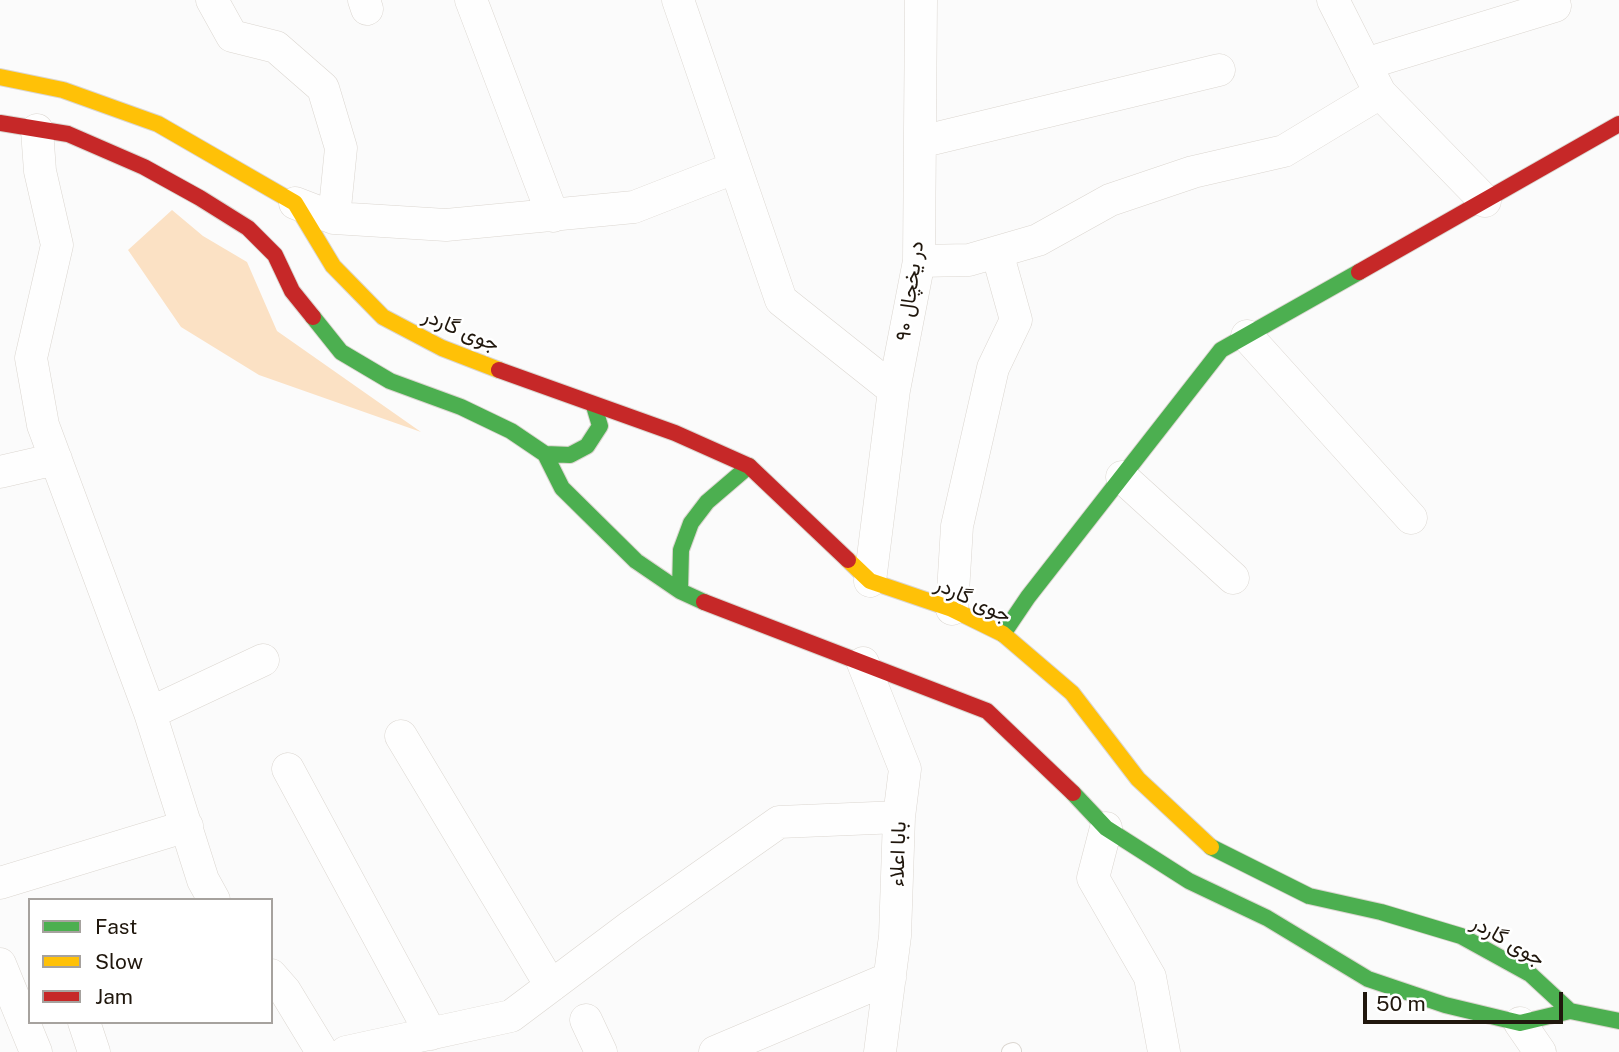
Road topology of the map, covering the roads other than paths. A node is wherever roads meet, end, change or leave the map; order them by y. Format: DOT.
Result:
graph roads {
  1 [pos="212,0"];
  2 [pos="471,0"];
  3 [pos="678,0"];
  4 [pos="921,0"];
  5 [pos="1333,0"];
  6 [pos="1555,6"];
  7 [pos="1365,64"];
  8 [pos="1219,70"];
  9 [pos="0,78"];
  10 [pos="1380,93"];
  11 [pos="0,123"];
  12 [pos="1619,124"];
  13 [pos="37,130"];
  14 [pos="920,142"];
  15 [pos="734,168"];
  16 [pos="1485,201"];
  17 [pos="295,203"];
  18 [pos="553,216"];
  19 [pos="334,218"];
  20 [pos="997,252"];
  21 [pos="919,261"];
  22 [pos="1247,336"];
  23 [pos="894,390"];
  24 [pos="594,406"];
  25 [pos="545,454"];
  26 [pos="56,459"];
  27 [pos="749,466"];
  28 [pos="0,472"];
  29 [pos="1122,477"];
  30 [pos="1411,518"];
  31 [pos="1233,578"];
  32 [pos="870,581"];
  33 [pos="680,591"];
  34 [pos="952,609"];
  35 [pos="1003,634"];
  36 [pos="263,660"];
  37 [pos="863,663"];
  38 [pos="150,713"];
  39 [pos="401,736"];
  40 [pos="288,769"];
  41 [pos="899,817"];
  42 [pos="1111,819"];
  43 [pos="187,826"];
  44 [pos="0,883"];
  45 [pos="213,898"];
  46 [pos="0,964"];
  47 [pos="273,977"];
  48 [pos="890,978"];
  49 [pos="551,986"];
  50 [pos="1570,1011"];
  51 [pos="586,1020"];
  52 [pos="1619,1021"];
  53 [pos="1520,1023"];
  54 [pos="85,1024"];
  55 [pos="431,1034"];
  56 [pos="384,1048"];
  57 [pos="36,1052"];
  58 [pos="94,1052"];
  59 [pos="322,1052"];
  60 [pos="346,1052"];
  61 [pos="601,1052"];
  62 [pos="715,1052"];
  63 [pos="880,1052"];
  64 [pos="1164,1052"];
  65 [pos="1540,1052"];
  1 -- 19 [label="street"];
  2 -- 18 [label="street"];
  3 -- 15 [label="street"];
  4 -- 14 [label="street, در یخچال ۹۰"];
  5 -- 7 [label="street"];
  6 -- 7 [label="street"];
  7 -- 10 [label="street"];
  8 -- 14 [label="street"];
  9 -- 17 [label="street, جوی گاردر"];
  10 -- 16 [label="street"];
  10 -- 20 [label="street"];
  11 -- 13 [label="street"];
  12 -- 16 [label="street"];
  13 -- 25 [label="street"];
  13 -- 26 [label="street"];
  14 -- 21 [label="street, در یخچال ۹۰"];
  15 -- 18 [label="street"];
  15 -- 23 [label="street"];
  16 -- 22 [label="street"];
  17 -- 19 [label="street"];
  17 -- 24 [label="street, جوی گاردر"];
  18 -- 19 [label="street"];
  20 -- 21 [label="street"];
  20 -- 34 [label="street"];
  21 -- 23 [label="street, در یخچال ۹۰"];
  22 -- 29 [label="street"];
  22 -- 30 [label="street"];
  23 -- 32 [label="street, در یخچال ۹۰"];
  24 -- 25 [label="street"];
  24 -- 27 [label="street, جوی گاردر"];
  25 -- 33 [label="street"];
  26 -- 28 [label="street"];
  26 -- 38 [label="street"];
  27 -- 32 [label="street, جوی گاردر"];
  27 -- 33 [label="street"];
  29 -- 31 [label="street"];
  29 -- 35 [label="street"];
  32 -- 34 [label="street, جوی گاردر"];
  33 -- 37 [label="street"];
  34 -- 35 [label="street, جوی گاردر"];
  35 -- 50 [label="street, جوی گاردر"];
  36 -- 38 [label="street"];
  37 -- 41 [label="street, بابا اعلاء"];
  37 -- 42 [label="street"];
  38 -- 43 [label="street"];
  39 -- 49 [label="street"];
  40 -- 55 [label="street"];
  41 -- 48 [label="street, بابا اعلاء"];
  41 -- 49 [label="street"];
  42 -- 53 [label="street"];
  42 -- 64 [label="street"];
  43 -- 44 [label="street"];
  43 -- 45 [label="street"];
  46 -- 57 [label="street"];
  47 -- 59 [label="street"];
  48 -- 62 [label="street"];
  48 -- 63 [label="street, بابا اعلاء"];
  49 -- 55 [label="street"];
  50 -- 52 [label="street"];
  50 -- 53 [label="street"];
  51 -- 61 [label="street"];
  53 -- 65 [label="street"];
  54 -- 58 [label="street"];
  55 -- 56 [label="street"];
  56 -- 60 [label="street"];
}
